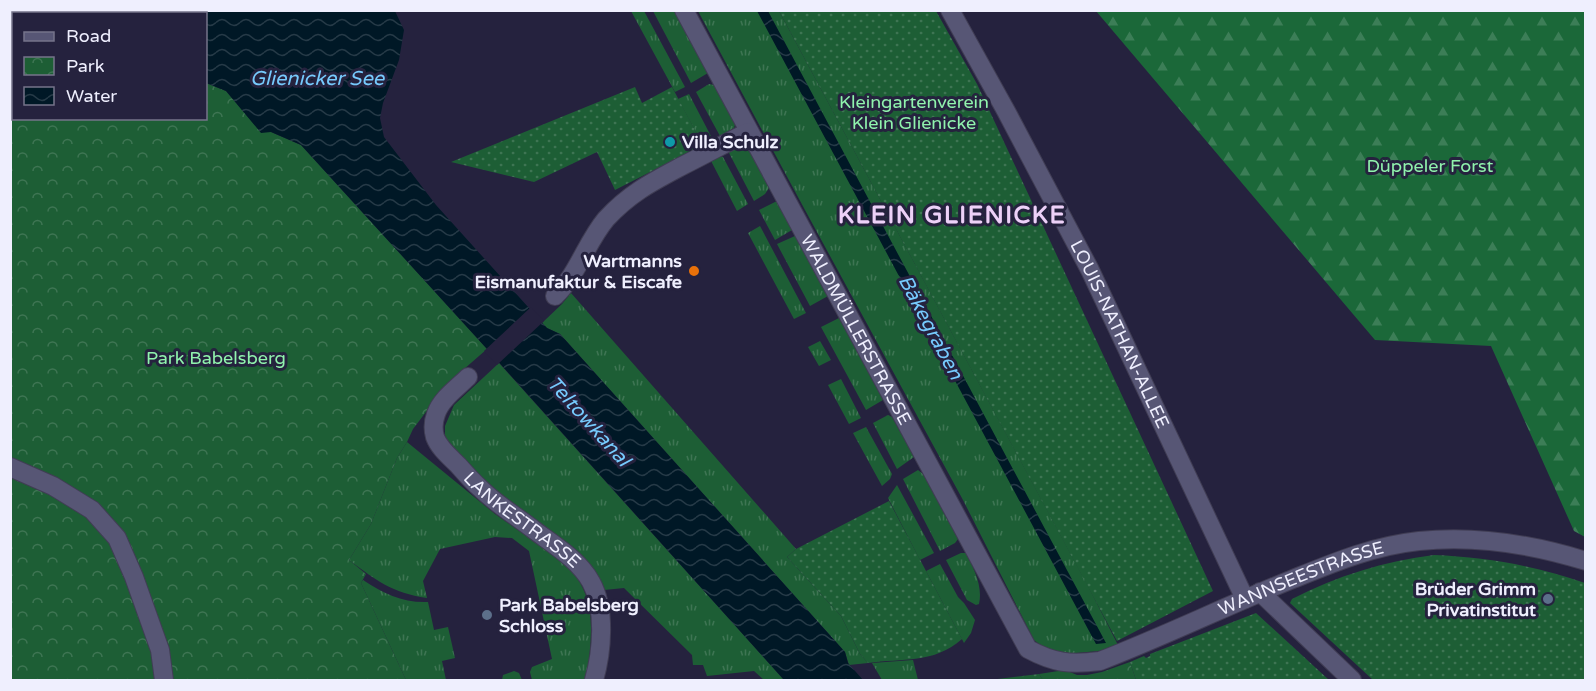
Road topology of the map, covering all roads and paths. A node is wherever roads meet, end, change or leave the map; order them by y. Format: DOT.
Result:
graph roads {
  1 [pos="684,10"];
  2 [pos="950,10"];
  3 [pos="748,132"];
  4 [pos="555,296"];
  5 [pos="468,377"];
  6 [pos="10,467"];
  7 [pos="1586,561"];
  8 [pos="1253,595"];
  9 [pos="1028,649"];
  10 [pos="164,681"];
  11 [pos="594,681"];
  12 [pos="1352,681"];
  1 -- 3 [label="street, WALDMÜLLERSTRASSE"];
  2 -- 8 [label="street, LOUIS-NATHAN-ALLEE"];
  3 -- 4 [label="street"];
  3 -- 9 [label="street, WALDMÜLLERSTRASSE"];
  5 -- 11 [label="street, LANKESTRASSE"];
  6 -- 10 [label="street"];
  7 -- 8 [label="street, WANNSEESTRASSE"];
  8 -- 9 [label="street, WANNSEESTRASSE"];
  8 -- 12 [label="street"];
}
